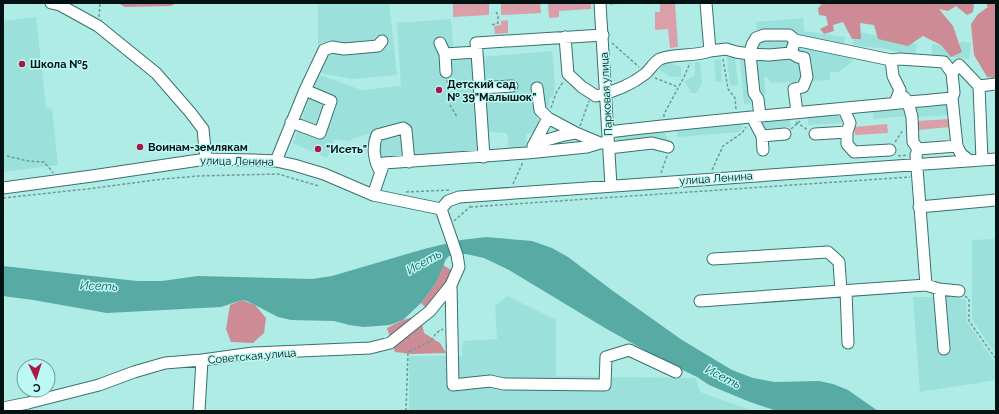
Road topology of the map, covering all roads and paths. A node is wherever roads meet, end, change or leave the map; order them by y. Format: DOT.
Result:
graph roads {
  1 [pos="51,3"];
  2 [pos="100,3"];
  3 [pos="621,3"];
  4 [pos="706,3"];
  5 [pos="605,4"];
  6 [pos="496,11"];
  7 [pos="492,25"];
  8 [pos="98,26"];
  9 [pos="603,35"];
  10 [pos="566,37"];
  11 [pos="795,40"];
  12 [pos="382,41"];
  13 [pos="440,43"];
  14 [pos="612,43"];
  15 [pos="612,51"];
  16 [pos="477,52"];
  17 [pos="710,52"];
  18 [pos="791,53"];
  19 [pos="445,54"];
  20 [pos="750,54"];
  21 [pos="891,60"];
  22 [pos="956,69"];
  23 [pos="446,72"];
  24 [pos="568,74"];
  25 [pos="646,74"];
  26 [pos="996,84"];
  27 [pos="512,86"];
  28 [pos="979,86"];
  29 [pos="678,87"];
  30 [pos="480,88"];
  31 [pos="537,88"];
  32 [pos="305,90"];
  33 [pos="900,90"];
  34 [pos="601,95"];
  35 [pos="952,98"];
  36 [pos="908,102"];
  37 [pos="895,103"];
  38 [pos="862,106"];
  39 [pos="844,109"];
  40 [pos="810,111"];
  41 [pos="791,112"];
  42 [pos="756,116"];
  43 [pos="457,117"];
  44 [pos="548,118"];
  45 [pos="737,119"];
  46 [pos="292,122"];
  47 [pos="798,124"];
  48 [pos="664,126"];
  49 [pos="849,127"];
  50 [pos="903,130"];
  51 [pos="576,133"];
  52 [pos="785,134"];
  53 [pos="815,134"];
  54 [pos="762,136"];
  55 [pos="606,142"];
  56 [pos="536,143"];
  57 [pos="957,146"];
  58 [pos="668,147"];
  59 [pos="763,150"];
  60 [pos="527,153"];
  61 [pos="891,153"];
  62 [pos="7,156"];
  63 [pos="917,156"];
  64 [pos="484,157"];
  65 [pos="206,159"];
  66 [pos="996,159"];
  67 [pos="982,160"];
  68 [pos="970,161"];
  69 [pos="276,162"];
  70 [pos="409,162"];
  71 [pos="712,170"];
  72 [pos="381,172"];
  73 [pos="917,177"];
  74 [pos="54,181"];
  75 [pos="319,186"];
  76 [pos="611,186"];
  77 [pos="3,188"];
  78 [pos="373,195"];
  79 [pos="3,198"];
  80 [pos="996,200"];
  81 [pos="470,207"];
  82 [pos="919,207"];
  83 [pos="441,209"];
  84 [pos="713,259"];
  85 [pos="451,285"];
  86 [pos="926,286"];
  87 [pos="939,289"];
  88 [pos="843,291"];
  89 [pos="959,291"];
  90 [pos="700,301"];
  91 [pos="452,327"];
  92 [pos="848,343"];
  93 [pos="944,349"];
  94 [pos="996,359"];
  95 [pos="202,360"];
  96 [pos="676,372"];
  97 [pos="3,408"];
  98 [pos="199,411"];
  99 [pos="406,411"];
  1 -- 8 [label="street"];
  2 -- 8 [label="path"];
  3 -- 5 [label="path"];
  4 -- 17 [label="street"];
  5 -- 9 [label="street, Парковая улица"];
  6 -- 7 [label="path"];
  8 -- 65 [label="street"];
  9 -- 10 [label="street"];
  9 -- 14 [label="path"];
  9 -- 34 [label="street, Парковая улица"];
  10 -- 16 [label="street"];
  10 -- 24 [label="street"];
  11 -- 18 [label="street"];
  11 -- 20 [label="street"];
  11 -- 21 [label="street"];
  12 -- 32 [label="street"];
  13 -- 19 [label="street"];
  14 -- 15 [label="path"];
  14 -- 25 [label="path"];
  16 -- 19 [label="street"];
  16 -- 30 [label="street"];
  17 -- 20 [label="street"];
  17 -- 25 [label="street"];
  17 -- 29 [label="path"];
  17 -- 45 [label="path"];
  18 -- 20 [label="street"];
  18 -- 41 [label="street"];
  19 -- 23 [label="street"];
  20 -- 42 [label="street"];
  21 -- 22 [label="street"];
  21 -- 33 [label="street"];
  22 -- 28 [label="street"];
  22 -- 35 [label="street"];
  23 -- 43 [label="path"];
  24 -- 34 [label="street"];
  24 -- 44 [label="path"];
  25 -- 29 [label="path"];
  25 -- 34 [label="street"];
  26 -- 28 [label="street"];
  27 -- 30 [label="street"];
  28 -- 67 [label="street"];
  29 -- 48 [label="path"];
  30 -- 64 [label="street"];
  31 -- 44 [label="street"];
  32 -- 46 [label="street"];
  32 -- 46 [label="street"];
  33 -- 36 [label="street"];
  33 -- 37 [label="street"];
  34 -- 51 [label="path"];
  34 -- 55 [label="street, Парковая улица"];
  35 -- 36 [label="street"];
  35 -- 57 [label="street"];
  36 -- 37 [label="street"];
  36 -- 63 [label="street"];
  37 -- 38 [label="street"];
  38 -- 39 [label="street"];
  38 -- 49 [label="street"];
  39 -- 40 [label="street"];
  39 -- 49 [label="street"];
  40 -- 41 [label="street"];
  40 -- 47 [label="path"];
  41 -- 42 [label="street"];
  41 -- 47 [label="path"];
  42 -- 45 [label="street"];
  42 -- 54 [label="street"];
  42 -- 71 [label="path"];
  44 -- 51 [label="street"];
  44 -- 56 [label="street"];
  45 -- 48 [label="street"];
  46 -- 69 [label="street"];
  47 -- 52 [label="path"];
  47 -- 53 [label="path"];
  48 -- 55 [label="street"];
  49 -- 53 [label="street"];
  49 -- 61 [label="street"];
  50 -- 61 [label="path"];
  51 -- 55 [label="street"];
  51 -- 56 [label="street"];
  52 -- 54 [label="street"];
  54 -- 59 [label="street"];
  55 -- 58 [label="street"];
  55 -- 60 [label="street"];
  55 -- 76 [label="street, Парковая улица"];
  56 -- 60 [label="street"];
  57 -- 63 [label="street"];
  57 -- 68 [label="street"];
  60 -- 64 [label="street"];
  61 -- 63 [label="path"];
  62 -- 74 [label="path"];
  63 -- 68 [label="street, улица Ленина"];
  63 -- 73 [label="street"];
  63 -- 76 [label="street, улица Ленина"];
  64 -- 70 [label="street"];
  65 -- 69 [label="street, улица Ленина"];
  65 -- 74 [label="street, улица Ленина"];
  66 -- 67 [label="street, улица Ленина"];
  67 -- 68 [label="street, улица Ленина"];
  69 -- 78 [label="street, улица Ленина"];
  70 -- 72 [label="street"];
  70 -- 72 [label="street"];
  72 -- 78 [label="street"];
  73 -- 81 [label="path"];
  73 -- 82 [label="street"];
  74 -- 77 [label="street, улица Ленина"];
  75 -- 79 [label="path"];
  76 -- 83 [label="street, улица Ленина"];
  78 -- 83 [label="street, улица Ленина"];
  80 -- 82 [label="street"];
  82 -- 86 [label="street"];
  83 -- 85 [label="street, Советская улица"];
  84 -- 88 [label="street"];
  85 -- 91 [label="street"];
  85 -- 95 [label="street, Советская улица"];
  86 -- 87 [label="street"];
  86 -- 88 [label="street"];
  87 -- 89 [label="street"];
  87 -- 93 [label="street"];
  88 -- 90 [label="street"];
  88 -- 92 [label="street"];
  89 -- 94 [label="path"];
  91 -- 96 [label="street"];
  91 -- 99 [label="path"];
  95 -- 97 [label="street, Советская улица"];
  95 -- 98 [label="street"];
}
